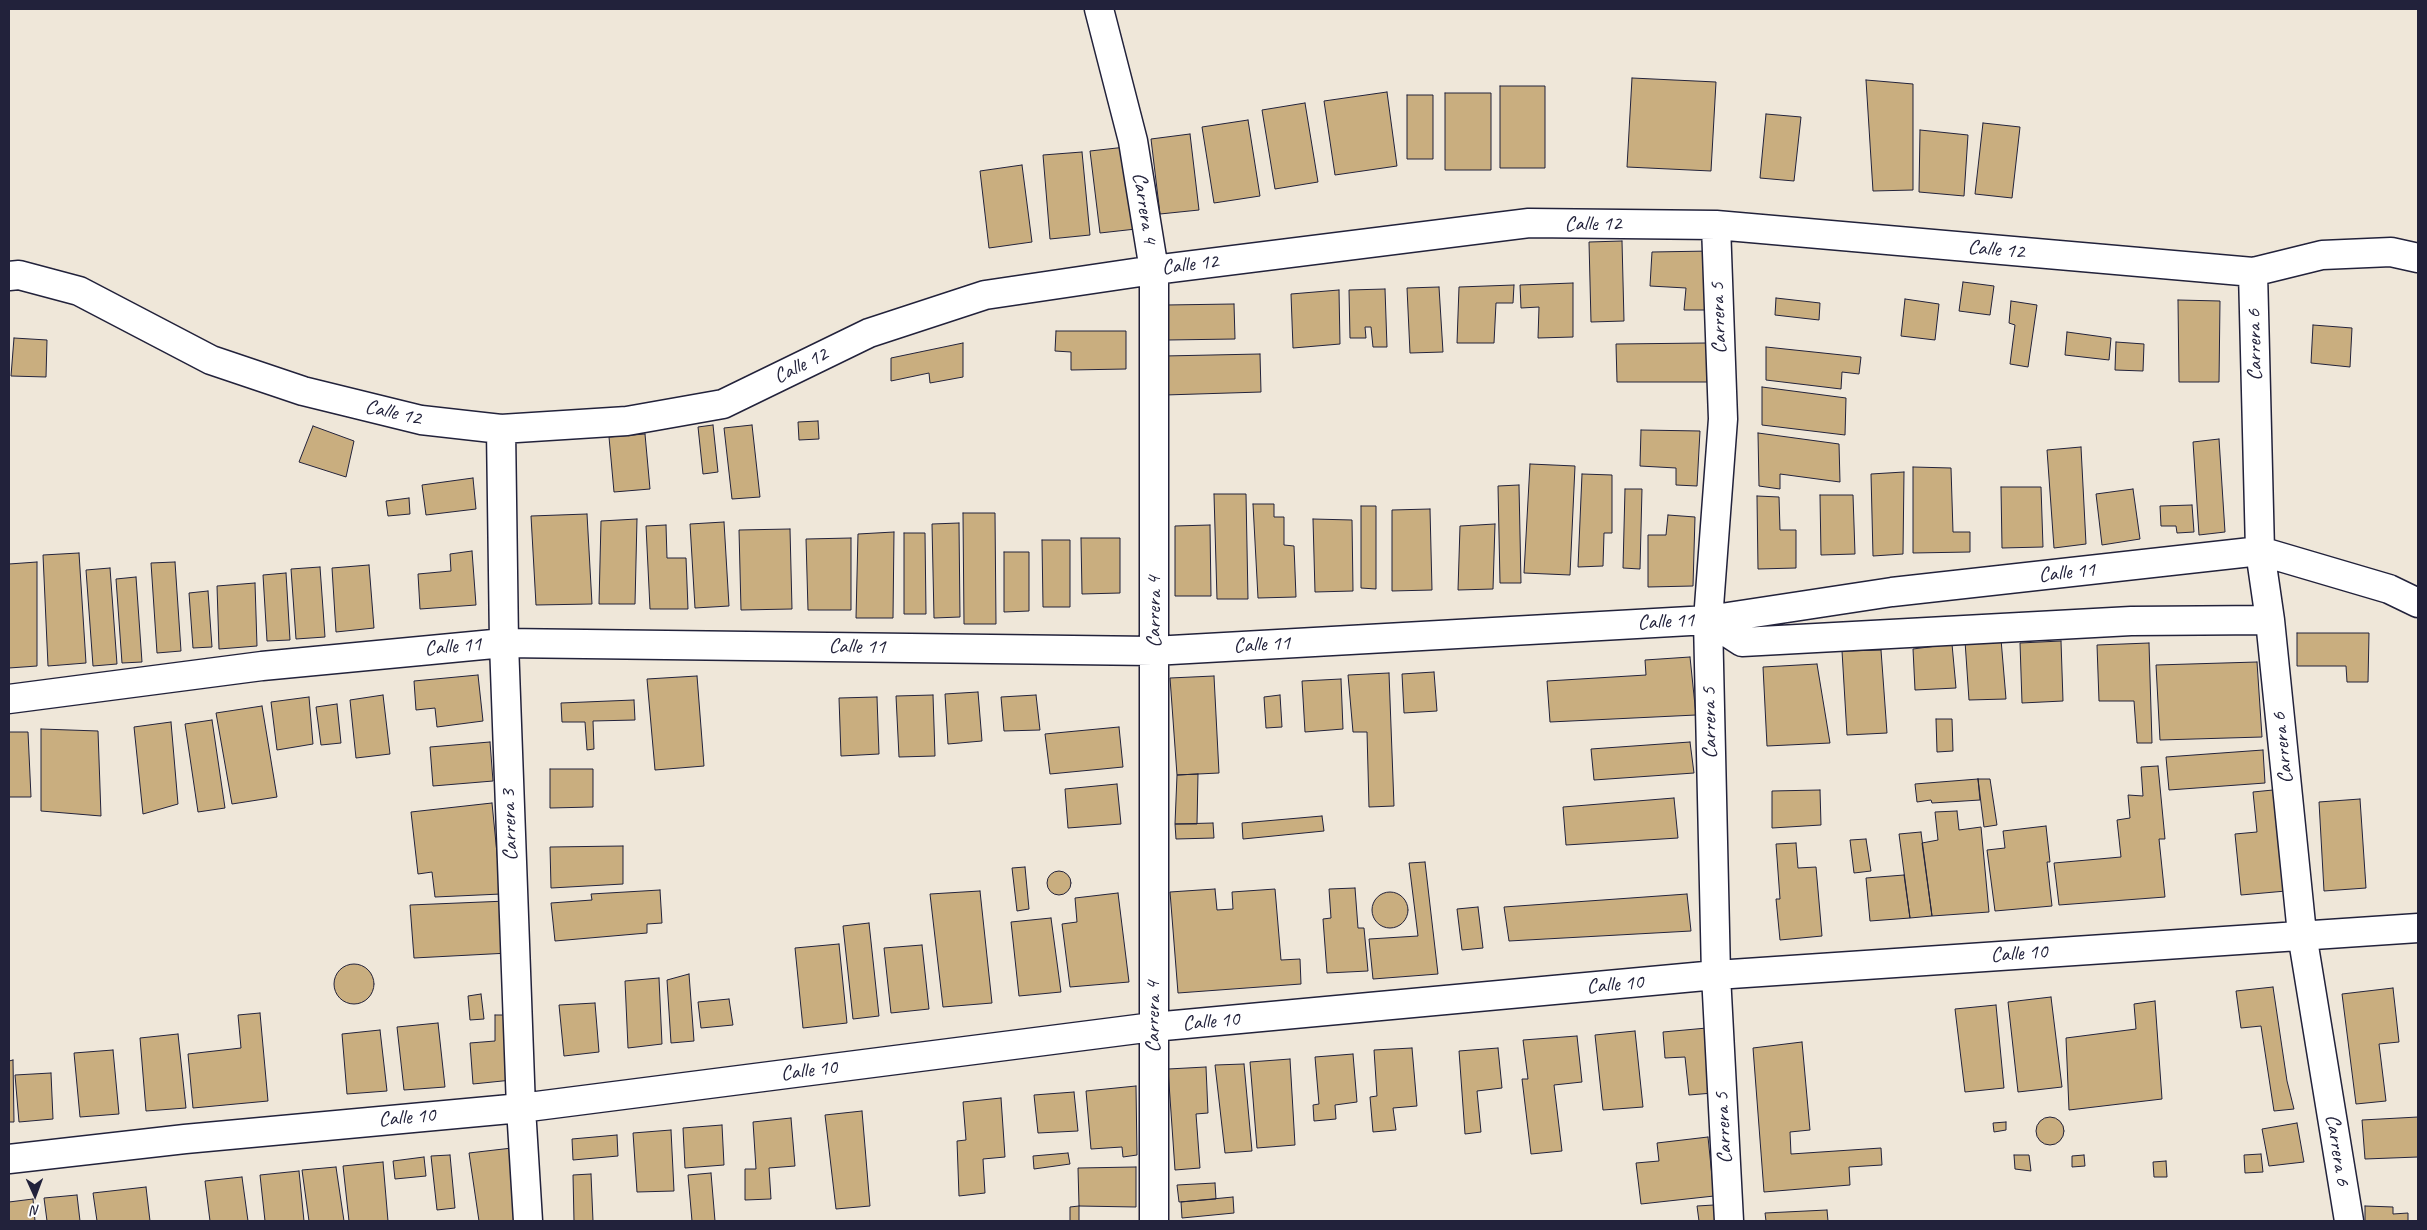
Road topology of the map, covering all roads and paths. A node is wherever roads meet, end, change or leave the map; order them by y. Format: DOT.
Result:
graph roads {
  1 [pos="1098,9"];
  2 [pos="1716,225"];
  3 [pos="2418,258"];
  4 [pos="1154,270"];
  5 [pos="2253,272"];
  6 [pos="9,276"];
  7 [pos="501,429"];
  8 [pos="2260,550"];
  9 [pos="2418,603"];
  10 [pos="1708,620"];
  11 [pos="2270,620"];
  12 [pos="504,643"];
  13 [pos="1154,651"];
  14 [pos="9,698"];
  15 [pos="2418,928"];
  16 [pos="2302,934"];
  17 [pos="1716,975"];
  18 [pos="1153,1027"];
  19 [pos="520,1108"];
  20 [pos="9,1159"];
  21 [pos="528,1221"];
  22 [pos="1154,1221"];
  23 [pos="1729,1221"];
  24 [pos="2349,1221"];
  1 -- 4 [label="street, Carrera 4"];
  2 -- 4 [label="street, Calle 12"];
  2 -- 5 [label="street, Calle 12"];
  2 -- 10 [label="street, Carrera 5"];
  3 -- 5 [label="street, Calle 12"];
  4 -- 7 [label="street, Calle 12"];
  4 -- 13 [label="street, Carrera 4"];
  5 -- 8 [label="street, Carrera 6"];
  6 -- 7 [label="street, Calle 12"];
  7 -- 12 [label="street, Carrera 3"];
  8 -- 9 [label="street, Calle 11"];
  8 -- 10 [label="street, Calle 11"];
  8 -- 11 [label="street, Carrera 6"];
  10 -- 11 [label="street, Calle 11"];
  10 -- 13 [label="street, Calle 11"];
  10 -- 17 [label="street, Carrera 5"];
  11 -- 16 [label="street, Carrera 6"];
  12 -- 13 [label="street, Calle 11"];
  12 -- 14 [label="street, Calle 11"];
  12 -- 19 [label="street, Carrera 3"];
  13 -- 18 [label="street, Carrera 4"];
  15 -- 16 [label="street, Calle 10"];
  16 -- 17 [label="street, Calle 10"];
  16 -- 24 [label="street, Carrera 6"];
  17 -- 18 [label="street, Calle 10"];
  17 -- 23 [label="street, Carrera 5"];
  18 -- 19 [label="street, Calle 10"];
  18 -- 22 [label="street, Carrera 4"];
  19 -- 20 [label="street, Calle 10"];
  19 -- 21 [label="street, Carrera 3"];
}
